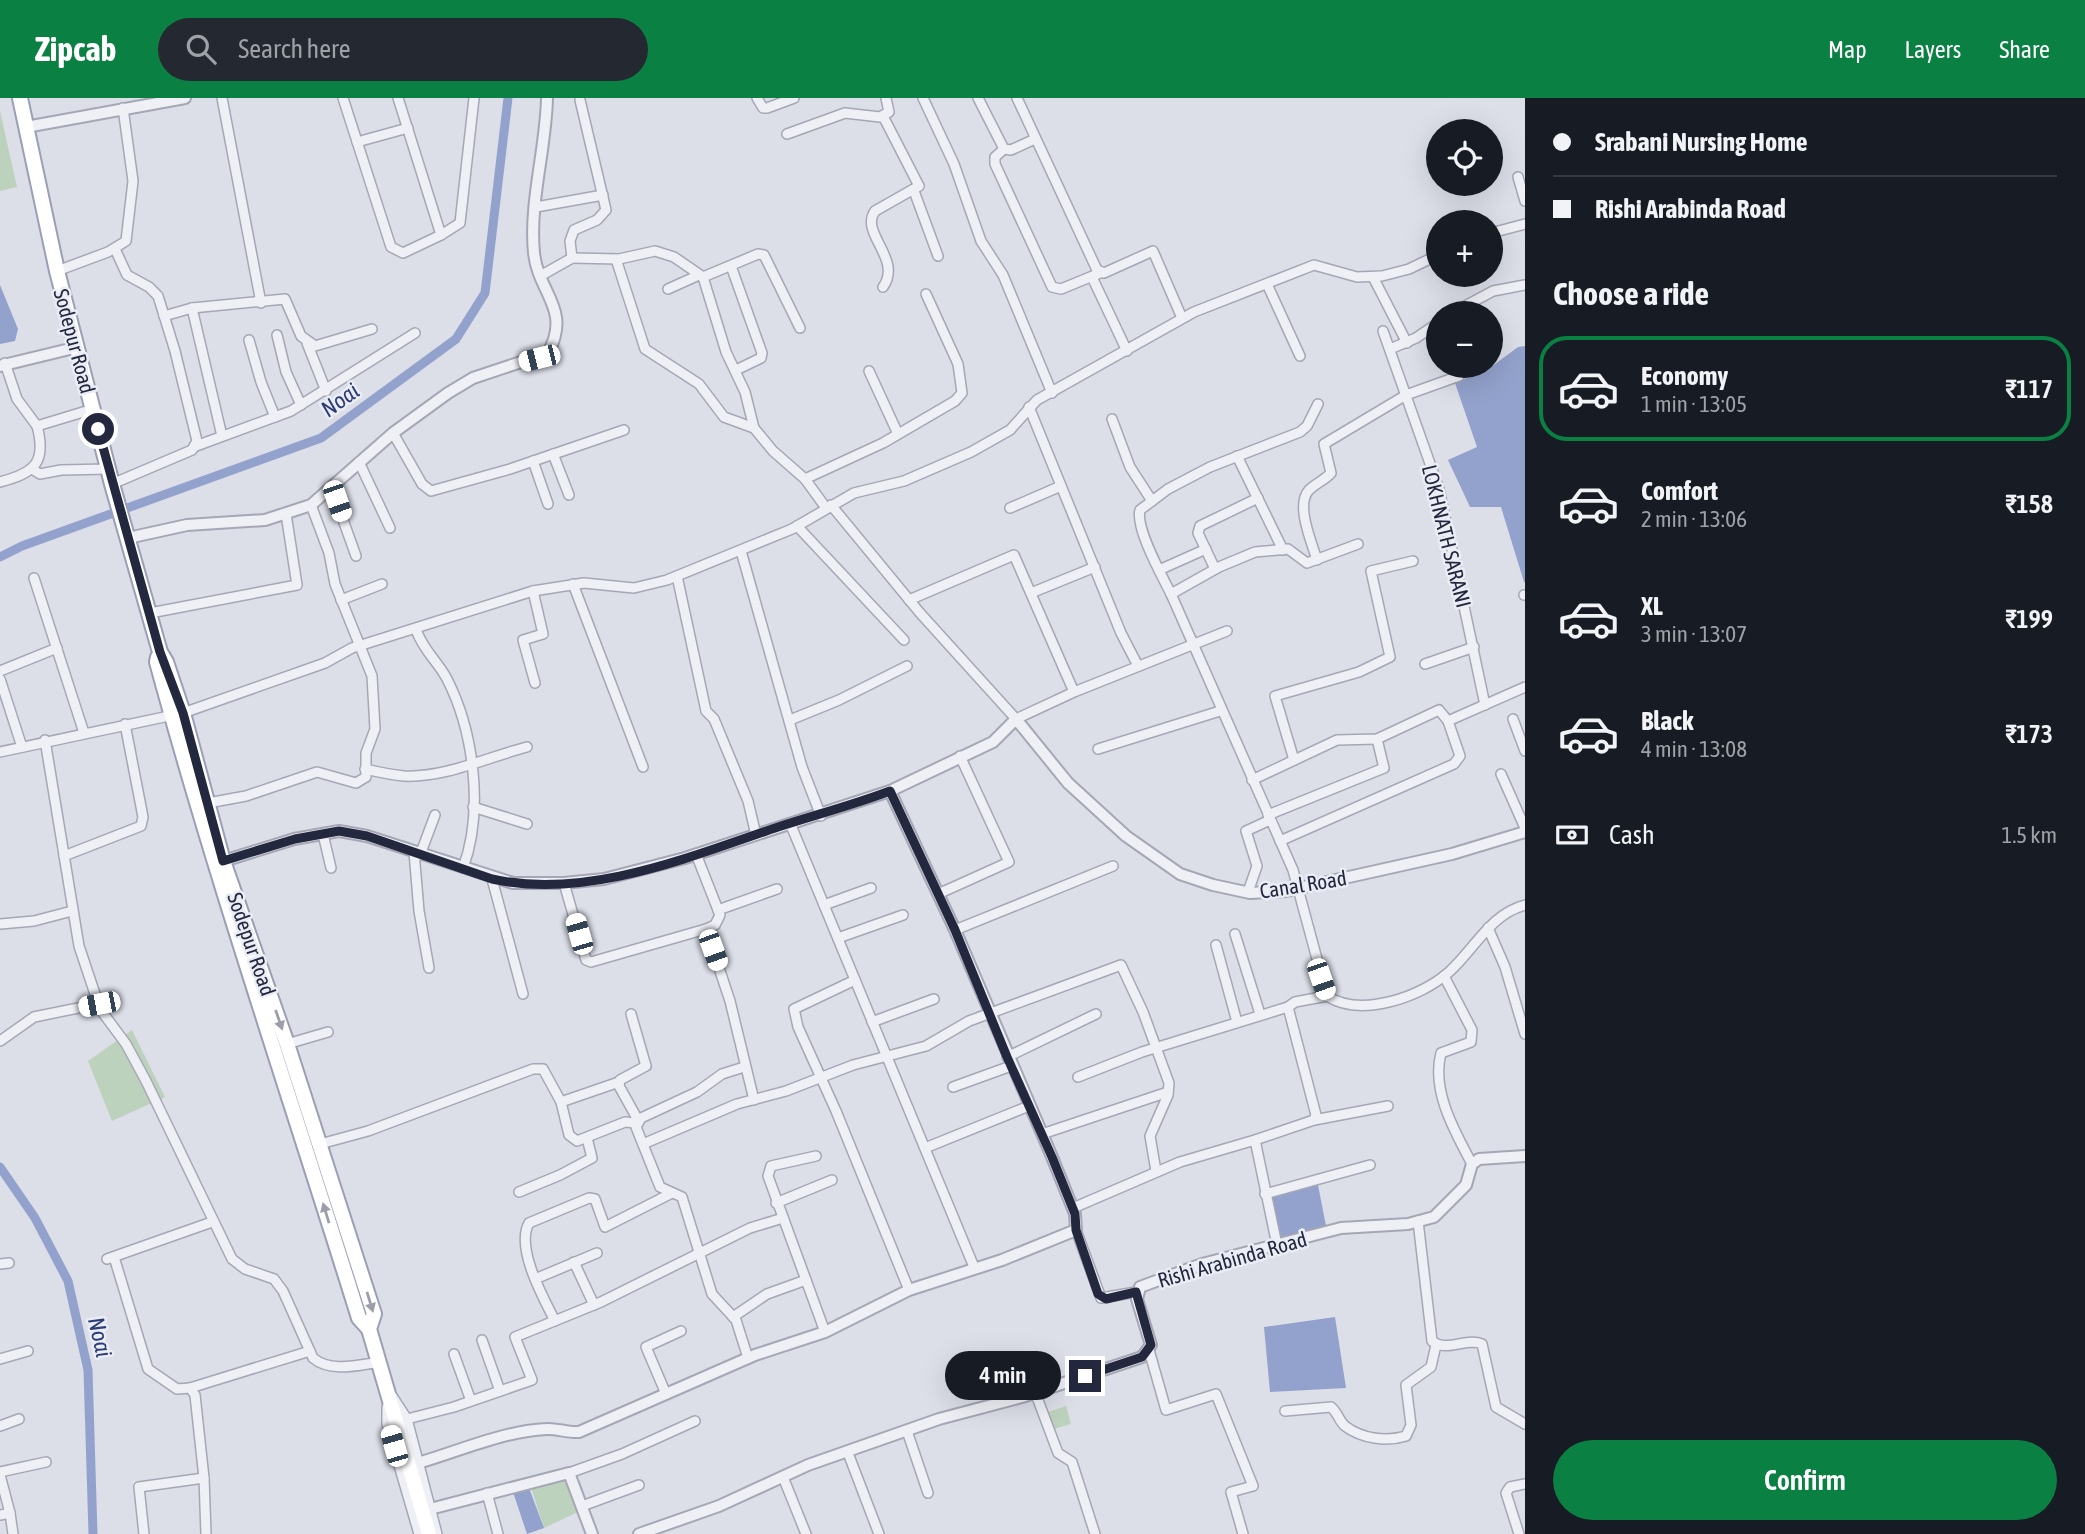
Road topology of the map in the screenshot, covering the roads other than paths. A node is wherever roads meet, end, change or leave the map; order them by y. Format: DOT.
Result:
graph roads {
  1 [pos="20,98"];
  2 [pos="184,98"];
  3 [pos="222,98"];
  4 [pos="343,98"];
  5 [pos="398,98"];
  6 [pos="474,98"];
  7 [pos="548,98"];
  8 [pos="757,98"];
  9 [pos="794,98"];
  10 [pos="886,98"];
  11 [pos="923,98"];
  12 [pos="978,98"];
  13 [pos="1017,98"];
  14 [pos="580,100"];
  15 [pos="123,108"];
  16 [pos="883,116"];
  17 [pos="26,127"];
  18 [pos="408,128"];
  19 [pos="787,134"];
  20 [pos="1035,139"];
  21 [pos="357,142"];
  22 [pos="1004,149"];
  23 [pos="1518,177"];
  24 [pos="914,191"];
  25 [pos="603,195"];
  26 [pos="1525,201"];
  27 [pos="536,207"];
  28 [pos="1525,224"];
  29 [pos="1503,230"];
  30 [pos="441,235"];
  31 [pos="115,249"];
  32 [pos="938,256"];
  33 [pos="572,258"];
  34 [pos="616,259"];
  35 [pos="1426,261"];
  36 [pos="731,266"];
  37 [pos="57,271"];
  38 [pos="542,275"];
  39 [pos="1096,275"];
  40 [pos="701,276"];
  41 [pos="1373,277"];
  42 [pos="1267,284"];
  43 [pos="1525,285"];
  44 [pos="883,287"];
  45 [pos="668,289"];
  46 [pos="926,294"];
  47 [pos="1474,301"];
  48 [pos="261,303"];
  49 [pos="192,308"];
  50 [pos="164,316"];
  51 [pos="1182,318"];
  52 [pos="800,328"];
  53 [pos="372,329"];
  54 [pos="1383,331"];
  55 [pos="1426,331"];
  56 [pos="415,333"];
  57 [pos="276,335"];
  58 [pos="250,340"];
  59 [pos="307,343"];
  60 [pos="1407,343"];
  61 [pos="78,347"];
  62 [pos="1390,349"];
  63 [pos="1127,351"];
  64 [pos="1300,356"];
  65 [pos="2,364"];
  66 [pos="736,370"];
  67 [pos="869,371"];
  68 [pos="1453,378"];
  69 [pos="326,391"];
  70 [pos="1052,393"];
  71 [pos="1406,395"];
  72 [pos="1318,404"];
  73 [pos="301,405"];
  74 [pos="1029,407"];
  75 [pos="93,410"];
  76 [pos="275,417"];
  77 [pos="1112,419"];
  78 [pos="37,426"];
  79 [pos="754,428"];
  80 [pos="624,430"];
  81 [pos="393,433"];
  82 [pos="898,434"];
  83 [pos="222,436"];
  84 [pos="196,446"];
  85 [pos="553,454"];
  86 [pos="1237,456"];
  87 [pos="533,461"];
  88 [pos="359,462"];
  89 [pos="32,469"];
  90 [pos="805,479"];
  91 [pos="0,482"];
  92 [pos="112,483"];
  93 [pos="1061,486"];
  94 [pos="332,489"];
  95 [pos="569,495"];
  96 [pos="1258,498"];
  97 [pos="1152,501"];
  98 [pos="548,504"];
  99 [pos="311,505"];
  100 [pos="829,507"];
  101 [pos="1010,508"];
  102 [pos="286,514"];
  103 [pos="802,524"];
  104 [pos="390,528"];
  105 [pos="127,533"];
  106 [pos="1358,544"];
  107 [pos="1206,549"];
  108 [pos="1283,550"];
  109 [pos="741,551"];
  110 [pos="356,556"];
  111 [pos="1317,560"];
  112 [pos="1413,561"];
  113 [pos="1095,567"];
  114 [pos="1215,569"];
  115 [pos="1159,570"];
  116 [pos="677,576"];
  117 [pos="34,578"];
  118 [pos="382,584"];
  119 [pos="573,584"];
  120 [pos="533,591"];
  121 [pos="1031,593"];
  122 [pos="1171,594"];
  123 [pos="341,600"];
  124 [pos="909,600"];
  125 [pos="150,613"];
  126 [pos="416,630"];
  127 [pos="1227,631"];
  128 [pos="904,640"];
  129 [pos="1192,645"];
  130 [pos="360,647"];
  131 [pos="1474,647"];
  132 [pos="57,648"];
  133 [pos="1425,664"];
  134 [pos="907,666"];
  135 [pos="1138,666"];
  136 [pos="0,671"];
  137 [pos="0,679"];
  138 [pos="535,683"];
  139 [pos="1525,687"];
  140 [pos="1074,692"];
  141 [pos="1485,705"];
  142 [pos="1220,710"];
  143 [pos="177,714"];
  144 [pos="1016,719"];
  145 [pos="1513,719"];
  146 [pos="790,720"];
  147 [pos="1448,721"];
  148 [pos="125,724"];
  149 [pos="84,733"];
  150 [pos="1377,739"];
  151 [pos="45,740"];
  152 [pos="22,747"];
  153 [pos="527,747"];
  154 [pos="1098,749"];
  155 [pos="1525,751"];
  156 [pos="0,752"];
  157 [pos="960,756"];
  158 [pos="1294,760"];
  159 [pos="471,766"];
  160 [pos="643,767"];
  161 [pos="365,769"];
  162 [pos="1502,774"];
  163 [pos="1252,779"];
  164 [pos="890,791"];
  165 [pos="208,803"];
  166 [pos="473,807"];
  167 [pos="435,815"];
  168 [pos="821,816"];
  169 [pos="1269,817"];
  170 [pos="790,823"];
  171 [pos="527,824"];
  172 [pos="1525,830"];
  173 [pos="323,834"];
  174 [pos="756,835"];
  175 [pos="1280,841"];
  176 [pos="417,854"];
  177 [pos="696,854"];
  178 [pos="64,856"];
  179 [pos="218,862"];
  180 [pos="1112,866"];
  181 [pos="463,867"];
  182 [pos="331,868"];
  183 [pos="492,879"];
  184 [pos="564,883"];
  185 [pos="871,888"];
  186 [pos="777,889"];
  187 [pos="1299,891"];
  188 [pos="1248,892"];
  189 [pos="938,894"];
  190 [pos="824,905"];
  191 [pos="1525,905"];
  192 [pos="718,910"];
  193 [pos="72,911"];
  194 [pos="903,915"];
  195 [pos="0,924"];
  196 [pos="1488,928"];
  197 [pos="706,929"];
  198 [pos="955,930"];
  199 [pos="1235,934"];
  200 [pos="838,938"];
  201 [pos="1216,945"];
  202 [pos="429,968"];
  203 [pos="1444,976"];
  204 [pos="855,980"];
  205 [pos="523,994"];
  206 [pos="1327,996"];
  207 [pos="934,999"];
  208 [pos="99,1004"];
  209 [pos="1288,1007"];
  210 [pos="631,1014"];
  211 [pos="991,1014"];
  212 [pos="1096,1014"];
  213 [pos="1260,1014"];
  214 [pos="872,1022"];
  215 [pos="1237,1022"];
  216 [pos="328,1032"];
  217 [pos="1525,1034"];
  218 [pos="0,1041"];
  219 [pos="287,1044"];
  220 [pos="1157,1048"];
  221 [pos="887,1056"];
  222 [pos="1009,1062"];
  223 [pos="744,1068"];
  224 [pos="820,1076"];
  225 [pos="1078,1077"];
  226 [pos="619,1082"];
  227 [pos="953,1087"];
  228 [pos="1168,1092"];
  229 [pos="754,1100"];
  230 [pos="561,1102"];
  231 [pos="1030,1106"];
  232 [pos="1388,1106"];
  233 [pos="1314,1120"];
  234 [pos="637,1121"];
  235 [pos="1042,1135"];
  236 [pos="587,1138"];
  237 [pos="1255,1140"];
  238 [pos="320,1144"];
  239 [pos="643,1144"];
  240 [pos="925,1149"];
  241 [pos="816,1156"];
  242 [pos="1525,1156"];
  243 [pos="1472,1164"];
  244 [pos="1370,1165"];
  245 [pos="1156,1171"];
  246 [pos="832,1180"];
  247 [pos="519,1192"];
  248 [pos="673,1193"];
  249 [pos="1265,1194"];
  250 [pos="776,1203"];
  251 [pos="1073,1208"];
  252 [pos="783,1218"];
  253 [pos="1418,1221"];
  254 [pos="212,1222"];
  255 [pos="1076,1230"];
  256 [pos="1277,1245"];
  257 [pos="701,1252"];
  258 [pos="597,1253"];
  259 [pos="574,1262"];
  260 [pos="974,1267"];
  261 [pos="536,1279"];
  262 [pos="806,1280"];
  263 [pos="909,1290"];
  264 [pos="1136,1292"];
  265 [pos="594,1305"];
  266 [pos="733,1317"];
  267 [pos="555,1321"];
  268 [pos="369,1329"];
  269 [pos="681,1331"];
  270 [pos="825,1332"];
  271 [pos="482,1340"];
  272 [pos="1436,1345"];
  273 [pos="1149,1350"];
  274 [pos="28,1351"];
  275 [pos="310,1351"];
  276 [pos="454,1354"];
  277 [pos="748,1358"];
  278 [pos="0,1359"];
  279 [pos="380,1362"];
  280 [pos="190,1388"];
  281 [pos="387,1388"];
  282 [pos="500,1391"];
  283 [pos="1035,1392"];
  284 [pos="666,1394"];
  285 [pos="471,1401"];
  286 [pos="1285,1411"];
  287 [pos="19,1419"];
  288 [pos="402,1420"];
  289 [pos="695,1421"];
  290 [pos="1525,1424"];
  291 [pos="0,1426"];
  292 [pos="906,1431"];
  293 [pos="848,1453"];
  294 [pos="46,1462"];
  295 [pos="418,1463"];
  296 [pos="569,1473"];
  297 [pos="0,1474"];
  298 [pos="783,1477"];
  299 [pos="204,1478"];
  300 [pos="1525,1484"];
  301 [pos="639,1485"];
  302 [pos="487,1493"];
  303 [pos="928,1493"];
  304 [pos="582,1506"];
  305 [pos="429,1509"];
  306 [pos="10,1513"];
  307 [pos="0,1515"];
  308 [pos="13,1534"];
  309 [pos="144,1534"];
  310 [pos="206,1534"];
  311 [pos="419,1534"];
  312 [pos="429,1534"];
  313 [pos="437,1534"];
  314 [pos="498,1534"];
  315 [pos="592,1534"];
  316 [pos="639,1534"];
  317 [pos="806,1534"];
  318 [pos="879,1534"];
  319 [pos="1096,1534"];
  320 [pos="1243,1534"];
  321 [pos="1518,1534"];
  1 -- 17 [label="main road, Sodepur Road"];
  2 -- 15 [label="street"];
  3 -- 48 [label="street"];
  4 -- 21 [label="street"];
  5 -- 18 [label="street"];
  6 -- 30 [label="street"];
  7 -- 27 [label="street"];
  8 -- 9 [label="street"];
  10 -- 16 [label="street"];
  11 -- 70 [label="street"];
  12 -- 22 [label="street"];
  13 -- 20 [label="street"];
  14 -- 25 [label="street"];
  15 -- 17 [label="street"];
  15 -- 31 [label="street"];
  16 -- 19 [label="street"];
  16 -- 24 [label="street"];
  17 -- 37 [label="main road, Sodepur Road"];
  18 -- 21 [label="street"];
  18 -- 30 [label="street"];
  20 -- 22 [label="street"];
  20 -- 39 [label="street"];
  21 -- 30 [label="street"];
  22 -- 39 [label="street"];
  23 -- 26 [label="street"];
  24 -- 32 [label="street"];
  24 -- 44 [label="street"];
  25 -- 27 [label="street"];
  25 -- 33 [label="street"];
  27 -- 38 [label="street"];
  28 -- 29 [label="street"];
  31 -- 37 [label="street"];
  31 -- 50 [label="street"];
  33 -- 34 [label="street"];
  33 -- 38 [label="street"];
  34 -- 40 [label="street"];
  34 -- 79 [label="street"];
  35 -- 41 [label="street"];
  36 -- 40 [label="street"];
  36 -- 52 [label="street"];
  36 -- 66 [label="street"];
  37 -- 61 [label="main road, Sodepur Road"];
  38 -- 81 [label="street"];
  39 -- 51 [label="street"];
  39 -- 63 [label="street"];
  40 -- 45 [label="street"];
  40 -- 66 [label="street"];
  41 -- 42 [label="street"];
  41 -- 60 [label="street"];
  42 -- 51 [label="street"];
  42 -- 64 [label="street"];
  43 -- 47 [label="street"];
  46 -- 82 [label="street"];
  48 -- 49 [label="street"];
  48 -- 59 [label="street"];
  49 -- 50 [label="street"];
  49 -- 83 [label="street"];
  50 -- 84 [label="street"];
  51 -- 63 [label="street"];
  53 -- 59 [label="street"];
  54 -- 62 [label="street, LOKHNATH SARANI"];
  55 -- 60 [label="street"];
  56 -- 69 [label="street"];
  57 -- 73 [label="street"];
  58 -- 76 [label="street"];
  59 -- 69 [label="street"];
  60 -- 62 [label="street"];
  61 -- 65 [label="street"];
  61 -- 75 [label="main road, Sodepur Road"];
  62 -- 71 [label="street, LOKHNATH SARANI"];
  63 -- 70 [label="street"];
  65 -- 78 [label="street"];
  66 -- 79 [label="street"];
  67 -- 82 [label="street"];
  68 -- 71 [label="street"];
  69 -- 73 [label="street"];
  70 -- 74 [label="street"];
  71 -- 111 [label="street"];
  71 -- 131 [label="street, LOKHNATH SARANI"];
  72 -- 86 [label="street"];
  73 -- 76 [label="street"];
  74 -- 93 [label="street"];
  74 -- 100 [label="street"];
  75 -- 78 [label="street"];
  75 -- 92 [label="main road, Sodepur Road"];
  76 -- 83 [label="street"];
  77 -- 97 [label="street"];
  78 -- 89 [label="street"];
  79 -- 90 [label="street, Canal Road"];
  80 -- 85 [label="street"];
  81 -- 87 [label="street"];
  81 -- 88 [label="street"];
  82 -- 90 [label="street"];
  83 -- 84 [label="street"];
  84 -- 92 [label="street"];
  85 -- 87 [label="street"];
  85 -- 95 [label="street"];
  86 -- 96 [label="street"];
  86 -- 97 [label="street"];
  87 -- 98 [label="street"];
  88 -- 94 [label="street"];
  88 -- 104 [label="street"];
  89 -- 91 [label="street"];
  89 -- 92 [label="street"];
  90 -- 100 [label="street, Canal Road"];
  92 -- 105 [label="main road, Sodepur Road"];
  93 -- 101 [label="street"];
  93 -- 113 [label="street"];
  94 -- 99 [label="street"];
  94 -- 110 [label="street"];
  96 -- 107 [label="street"];
  96 -- 108 [label="street"];
  97 -- 115 [label="street"];
  99 -- 102 [label="street"];
  99 -- 123 [label="street"];
  100 -- 103 [label="street"];
  100 -- 124 [label="street, Canal Road"];
  102 -- 105 [label="street"];
  102 -- 125 [label="street"];
  103 -- 109 [label="street"];
  103 -- 128 [label="street"];
  105 -- 125 [label="main road, Sodepur Road"];
  106 -- 111 [label="street"];
  107 -- 114 [label="street"];
  107 -- 115 [label="street"];
  108 -- 111 [label="street"];
  108 -- 114 [label="street"];
  109 -- 116 [label="street"];
  109 -- 146 [label="street"];
  112 -- 158 [label="street"];
  113 -- 121 [label="street"];
  113 -- 135 [label="street"];
  114 -- 122 [label="street"];
  115 -- 122 [label="street"];
  116 -- 119 [label="street"];
  116 -- 174 [label="street"];
  117 -- 132 [label="street"];
  118 -- 123 [label="street"];
  119 -- 120 [label="street"];
  119 -- 160 [label="street"];
  120 -- 126 [label="street"];
  120 -- 138 [label="street"];
  121 -- 124 [label="street"];
  121 -- 140 [label="street"];
  122 -- 129 [label="street"];
  123 -- 130 [label="street"];
  124 -- 144 [label="street, Canal Road"];
  125 -- 143 [label="main road, Sodepur Road"];
  126 -- 130 [label="street"];
  126 -- 159 [label="street"];
  127 -- 129 [label="street"];
  129 -- 135 [label="street"];
  129 -- 142 [label="street"];
  130 -- 143 [label="street"];
  130 -- 161 [label="street"];
  131 -- 133 [label="street"];
  131 -- 141 [label="street, LOKHNATH SARANI"];
  132 -- 136 [label="street"];
  132 -- 149 [label="street"];
  134 -- 146 [label="street"];
  135 -- 140 [label="street"];
  137 -- 152 [label="street"];
  139 -- 141 [label="street"];
  140 -- 144 [label="street"];
  141 -- 147 [label="street"];
  142 -- 154 [label="street"];
  142 -- 163 [label="street"];
  143 -- 148 [label="street"];
  143 -- 165 [label="main road, Sodepur Road"];
  143 -- 179 [label="main road"];
  144 -- 157 [label="street"];
  144 -- 188 [label="street, Canal Road"];
  145 -- 155 [label="street"];
  146 -- 168 [label="street"];
  147 -- 150 [label="street"];
  147 -- 175 [label="street"];
  148 -- 149 [label="street"];
  148 -- 178 [label="street"];
  149 -- 151 [label="street"];
  150 -- 158 [label="street"];
  150 -- 169 [label="street"];
  151 -- 152 [label="street"];
  151 -- 178 [label="street"];
  152 -- 156 [label="street"];
  153 -- 159 [label="street"];
  157 -- 164 [label="street"];
  157 -- 189 [label="street"];
  158 -- 163 [label="street"];
  159 -- 161 [label="street"];
  159 -- 166 [label="street"];
  161 -- 165 [label="street"];
  162 -- 172 [label="street"];
  163 -- 169 [label="street"];
  164 -- 168 [label="street"];
  164 -- 189 [label="street"];
  165 -- 179 [label="main road, Sodepur Road"];
  166 -- 171 [label="street"];
  166 -- 181 [label="street"];
  167 -- 176 [label="street"];
  168 -- 170 [label="street"];
  169 -- 175 [label="street"];
  169 -- 188 [label="street"];
  170 -- 174 [label="street"];
  170 -- 190 [label="street"];
  172 -- 187 [label="street, Canal Road"];
  173 -- 176 [label="street"];
  173 -- 179 [label="street"];
  173 -- 182 [label="street"];
  174 -- 177 [label="street"];
  175 -- 187 [label="street"];
  176 -- 181 [label="street"];
  176 -- 202 [label="street"];
  177 -- 184 [label="street"];
  177 -- 192 [label="street"];
  178 -- 193 [label="street"];
  179 -- 219 [label="main road, Sodepur Road, one-way"];
  268 -- 179 [label="main road, one-way"];
  180 -- 198 [label="street"];
  181 -- 183 [label="street"];
  183 -- 184 [label="street"];
  183 -- 205 [label="street"];
  184 -- 197 [label="street"];
  185 -- 190 [label="street"];
  186 -- 192 [label="street"];
  187 -- 188 [label="street, Canal Road"];
  187 -- 206 [label="street"];
  189 -- 198 [label="street"];
  190 -- 200 [label="street"];
  191 -- 196 [label="street"];
  192 -- 197 [label="street"];
  193 -- 195 [label="street"];
  193 -- 208 [label="street"];
  194 -- 200 [label="street"];
  196 -- 203 [label="street"];
  196 -- 217 [label="street"];
  197 -- 223 [label="street"];
  198 -- 211 [label="street"];
  199 -- 213 [label="street"];
  200 -- 204 [label="street"];
  201 -- 215 [label="street"];
  203 -- 206 [label="street"];
  203 -- 243 [label="street"];
  204 -- 214 [label="street"];
  204 -- 224 [label="street"];
  206 -- 209 [label="street"];
  207 -- 214 [label="street"];
  208 -- 218 [label="street"];
  208 -- 254 [label="street"];
  209 -- 213 [label="street"];
  209 -- 233 [label="street"];
  210 -- 226 [label="street"];
  211 -- 220 [label="street"];
  211 -- 221 [label="street"];
  211 -- 222 [label="street"];
  212 -- 222 [label="street"];
  213 -- 215 [label="street"];
  214 -- 221 [label="street"];
  215 -- 220 [label="street"];
  216 -- 219 [label="street"];
  219 -- 238 [label="main road, Sodepur Road"];
  220 -- 225 [label="street"];
  220 -- 228 [label="street"];
  221 -- 224 [label="street"];
  221 -- 240 [label="street"];
  222 -- 227 [label="street"];
  222 -- 231 [label="street"];
  223 -- 229 [label="street"];
  223 -- 234 [label="street"];
  224 -- 229 [label="street"];
  224 -- 263 [label="street"];
  226 -- 230 [label="street"];
  226 -- 234 [label="street"];
  228 -- 235 [label="street"];
  228 -- 245 [label="street"];
  229 -- 239 [label="street"];
  230 -- 236 [label="street"];
  230 -- 238 [label="street"];
  231 -- 235 [label="street"];
  231 -- 240 [label="street"];
  232 -- 233 [label="street"];
  233 -- 237 [label="street"];
  234 -- 236 [label="street"];
  234 -- 239 [label="street"];
  235 -- 251 [label="street"];
  236 -- 247 [label="street"];
  237 -- 245 [label="street"];
  237 -- 249 [label="street"];
  238 -- 268 [label="main road, Sodepur Road, one-way"];
  239 -- 248 [label="street"];
  240 -- 260 [label="street"];
  241 -- 250 [label="street"];
  242 -- 243 [label="street"];
  243 -- 253 [label="street, Rishi Arabinda Road"];
  244 -- 249 [label="street"];
  245 -- 251 [label="street"];
  246 -- 250 [label="street"];
  248 -- 257 [label="street"];
  248 -- 261 [label="street"];
  249 -- 256 [label="street"];
  250 -- 252 [label="street"];
  251 -- 255 [label="street"];
  252 -- 257 [label="street"];
  252 -- 262 [label="street"];
  253 -- 256 [label="street, Rishi Arabinda Road"];
  253 -- 272 [label="street"];
  254 -- 275 [label="street"];
  254 -- 280 [label="street"];
  255 -- 260 [label="street"];
  255 -- 264 [label="street"];
  256 -- 264 [label="street, Rishi Arabinda Road"];
  257 -- 265 [label="street"];
  257 -- 266 [label="street"];
  258 -- 259 [label="street"];
  259 -- 261 [label="street"];
  259 -- 265 [label="street"];
  260 -- 263 [label="street"];
  261 -- 267 [label="street"];
  262 -- 266 [label="street"];
  262 -- 270 [label="street"];
  263 -- 270 [label="street"];
  264 -- 273 [label="street, Rishi Arabinda Road"];
  265 -- 267 [label="street"];
  266 -- 277 [label="street"];
  267 -- 282 [label="street"];
  268 -- 279 [label="main road, Sodepur Road"];
  269 -- 284 [label="street"];
  270 -- 277 [label="street"];
  271 -- 282 [label="street"];
  272 -- 286 [label="street"];
  272 -- 290 [label="street"];
  273 -- 283 [label="street"];
  273 -- 320 [label="street"];
  274 -- 278 [label="street"];
  275 -- 279 [label="street"];
  275 -- 280 [label="street"];
  276 -- 285 [label="street"];
  277 -- 284 [label="street"];
  279 -- 281 [label="main road, Sodepur Road"];
  280 -- 299 [label="street"];
  281 -- 288 [label="main road, Sodepur Road"];
  281 -- 311 [label="street"];
  282 -- 285 [label="street"];
  283 -- 292 [label="street"];
  283 -- 319 [label="street"];
  284 -- 295 [label="street"];
  285 -- 288 [label="street"];
  287 -- 291 [label="street"];
  288 -- 295 [label="street"];
  288 -- 312 [label="main road, Sodepur Road"];
  289 -- 296 [label="street"];
  292 -- 293 [label="street"];
  292 -- 303 [label="street"];
  293 -- 298 [label="street"];
  293 -- 318 [label="street"];
  294 -- 297 [label="street"];
  295 -- 305 [label="street"];
  296 -- 302 [label="street"];
  296 -- 304 [label="street"];
  297 -- 306 [label="street"];
  298 -- 316 [label="street"];
  298 -- 317 [label="street"];
  299 -- 309 [label="street"];
  299 -- 310 [label="street"];
  300 -- 321 [label="street"];
  301 -- 304 [label="street"];
  302 -- 305 [label="street"];
  302 -- 314 [label="street"];
  304 -- 315 [label="street"];
  305 -- 313 [label="street"];
  306 -- 307 [label="street"];
  306 -- 308 [label="street"];
}
